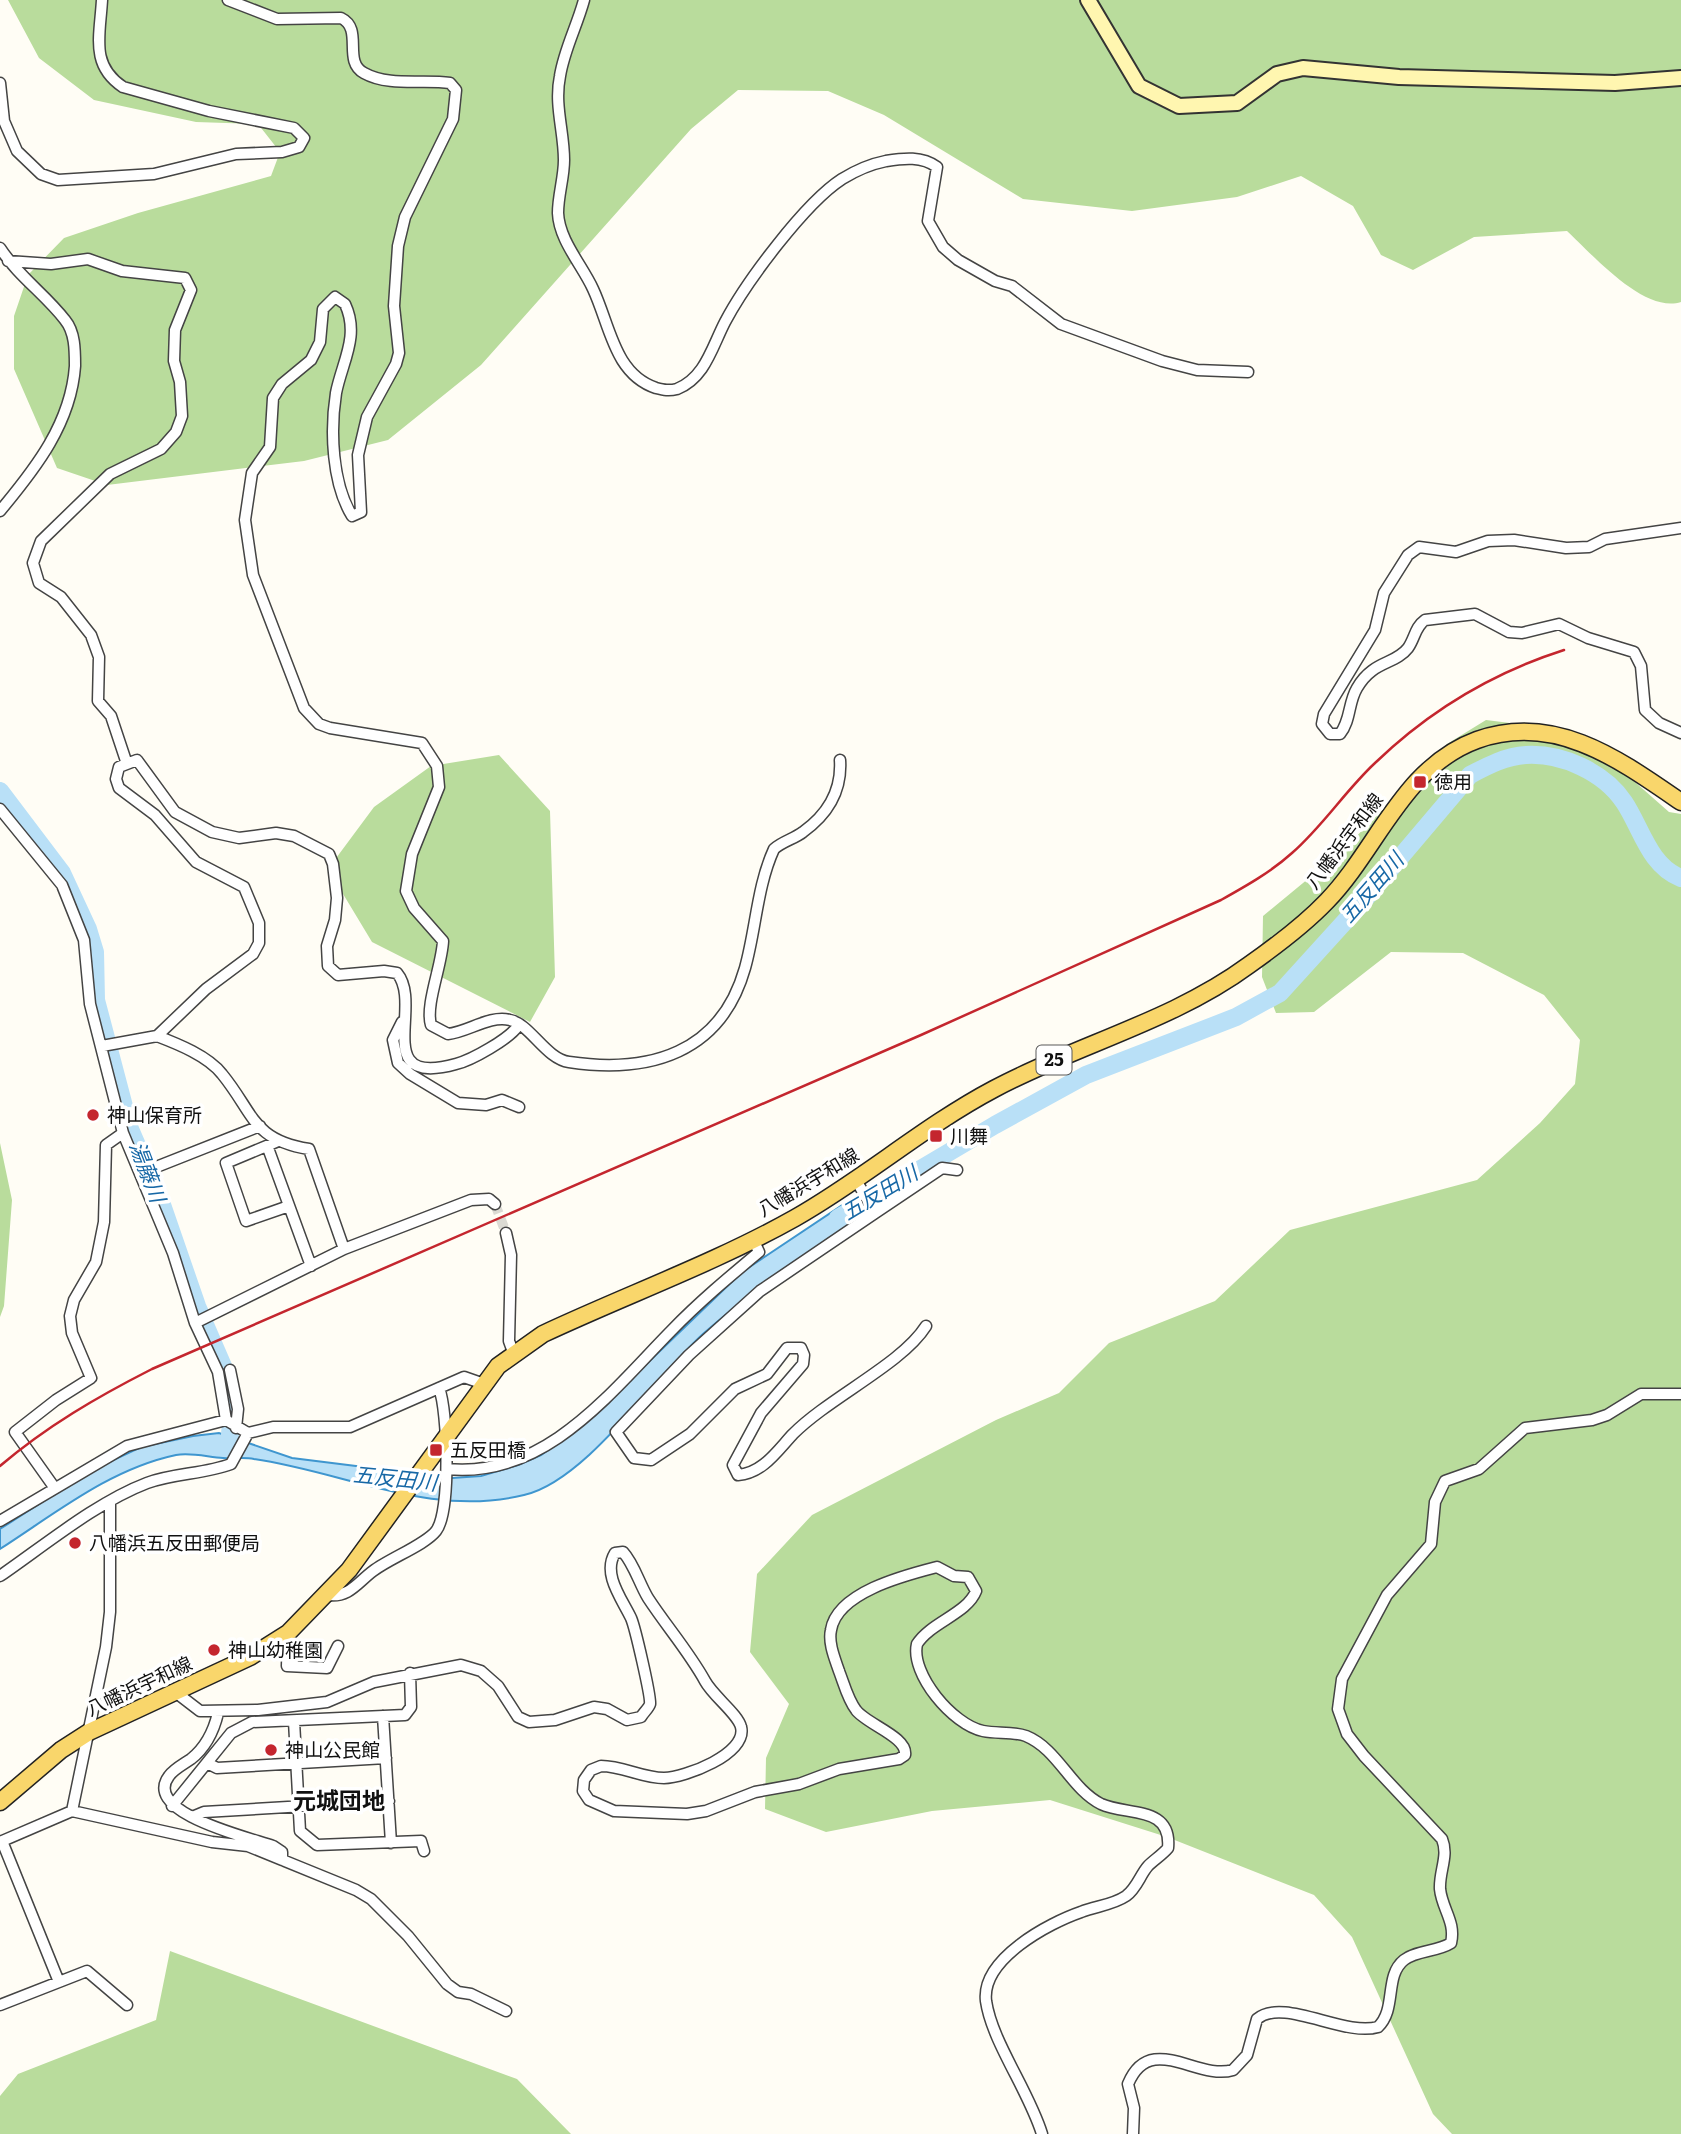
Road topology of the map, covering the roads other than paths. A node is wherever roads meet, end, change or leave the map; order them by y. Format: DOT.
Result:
graph roads {
  1 [pos="102,0"];
  2 [pos="229,0"];
  3 [pos="584,0"];
  4 [pos="1088,0"];
  5 [pos="1681,78"];
  6 [pos="0,83"];
  7 [pos="0,248"];
  8 [pos="8,261"];
  9 [pos="1248,372"];
  10 [pos="0,511"];
  11 [pos="1681,528"];
  12 [pos="1681,733"];
  13 [pos="840,760"];
  14 [pos="126,761"];
  15 [pos="1681,802"];
  16 [pos="0,809"];
  17 [pos="405,1015"];
  18 [pos="518,1026"];
  19 [pos="156,1036"];
  20 [pos="107,1045"];
  21 [pos="519,1107"];
  22 [pos="260,1126"];
  23 [pos="122,1133"];
  24 [pos="272,1145"];
  25 [pos="957,1170"];
  26 [pos="146,1171"];
  27 [pos="858,1184"];
  28 [pos="495,1204"];
  29 [pos="289,1206"];
  30 [pos="874,1211"];
  31 [pos="506,1233"];
  32 [pos="753,1239"];
  33 [pos="344,1249"];
  34 [pos="311,1266"];
  35 [pos="200,1320"];
  36 [pos="926,1326"];
  37 [pos="513,1352"];
  38 [pos="230,1370"];
  39 [pos="484,1384"];
  40 [pos="439,1388"];
  41 [pos="1681,1394"];
  42 [pos="231,1424"];
  43 [pos="446,1435"];
  44 [pos="248,1436"];
  45 [pos="446,1471"];
  46 [pos="54,1487"];
  47 [pos="110,1503"];
  48 [pos="0,1521"];
  49 [pos="0,1576"];
  50 [pos="328,1595"];
  51 [pos="288,1633"];
  52 [pos="338,1646"];
  53 [pos="410,1673"];
  54 [pos="174,1691"];
  55 [pos="218,1713"];
  56 [pos="383,1716"];
  57 [pos="294,1721"];
  58 [pos="89,1732"];
  59 [pos="386,1758"];
  60 [pos="296,1763"];
  61 [pos="209,1764"];
  62 [pos="388,1801"];
  63 [pos="0,1802"];
  64 [pos="172,1806"];
  65 [pos="299,1807"];
  66 [pos="72,1811"];
  67 [pos="191,1817"];
  68 [pos="1,1841"];
  69 [pos="391,1843"];
  70 [pos="424,1851"];
  71 [pos="282,1860"];
  72 [pos="59,1982"];
  73 [pos="0,2005"];
  74 [pos="127,2005"];
  75 [pos="506,2011"];
  76 [pos="1042,2134"];
  77 [pos="1133,2134"];
  1 -- 6 [label="street"];
  2 -- 18 [label="street"];
  3 -- 9 [label="street"];
  4 -- 5 [label="street"];
  7 -- 8 [label="street"];
  8 -- 10 [label="street"];
  8 -- 14 [label="street"];
  11 -- 12 [label="street"];
  13 -- 18 [label="street"];
  14 -- 17 [label="street"];
  14 -- 19 [label="street"];
  15 -- 27 [label="main road, 八幡浜宇和線 / 25"];
  16 -- 20 [label="street"];
  17 -- 18 [label="street"];
  17 -- 21 [label="street"];
  19 -- 20 [label="street"];
  19 -- 22 [label="street"];
  20 -- 23 [label="street"];
  22 -- 24 [label="street"];
  22 -- 26 [label="street"];
  23 -- 26 [label="street"];
  23 -- 46 [label="street"];
  24 -- 29 [label="street"];
  24 -- 29 [label="street"];
  24 -- 33 [label="street"];
  25 -- 30 [label="street"];
  26 -- 35 [label="street"];
  27 -- 30 [label="street"];
  27 -- 32 [label="main road, 八幡浜宇和線 / 25"];
  28 -- 33 [label="street"];
  29 -- 34 [label="street"];
  30 -- 36 [label="street"];
  31 -- 37 [label="street"];
  32 -- 37 [label="main road, 八幡浜宇和線 / 25"];
  32 -- 45 [label="street"];
  33 -- 34 [label="street"];
  34 -- 35 [label="street"];
  35 -- 42 [label="street"];
  37 -- 39 [label="main road, 八幡浜宇和線 / 25"];
  38 -- 42 [label="street"];
  39 -- 40 [label="street"];
  39 -- 43 [label="main road, 八幡浜宇和線 / 25"];
  40 -- 43 [label="street"];
  40 -- 44 [label="street"];
  41 -- 77 [label="street"];
  42 -- 44 [label="street"];
  42 -- 46 [label="street"];
  43 -- 45 [label="street"];
  43 -- 50 [label="main road, 八幡浜宇和線 / 25"];
  44 -- 47 [label="street"];
  45 -- 50 [label="street"];
  46 -- 48 [label="street"];
  47 -- 49 [label="street"];
  47 -- 58 [label="street"];
  50 -- 51 [label="main road, 八幡浜宇和線 / 25"];
  51 -- 52 [label="street"];
  51 -- 54 [label="main road, 八幡浜宇和線 / 25"];
  53 -- 55 [label="street"];
  53 -- 56 [label="street"];
  53 -- 76 [label="street"];
  54 -- 55 [label="street"];
  54 -- 58 [label="main road, 八幡浜宇和線 / 25"];
  55 -- 64 [label="street"];
  56 -- 57 [label="street"];
  56 -- 59 [label="street"];
  57 -- 60 [label="street"];
  57 -- 61 [label="street"];
  58 -- 63 [label="main road, 八幡浜宇和線 / 25"];
  58 -- 66 [label="street"];
  59 -- 60 [label="street"];
  59 -- 62 [label="street"];
  60 -- 61 [label="street"];
  60 -- 65 [label="street"];
  61 -- 64 [label="street"];
  62 -- 65 [label="street"];
  62 -- 69 [label="street"];
  64 -- 67 [label="street"];
  65 -- 67 [label="street"];
  65 -- 69 [label="street"];
  66 -- 68 [label="street"];
  66 -- 71 [label="street"];
  67 -- 71 [label="street"];
  68 -- 72 [label="street"];
  69 -- 70 [label="street"];
  71 -- 75 [label="street"];
  72 -- 73 [label="street"];
  72 -- 74 [label="street"];
}
